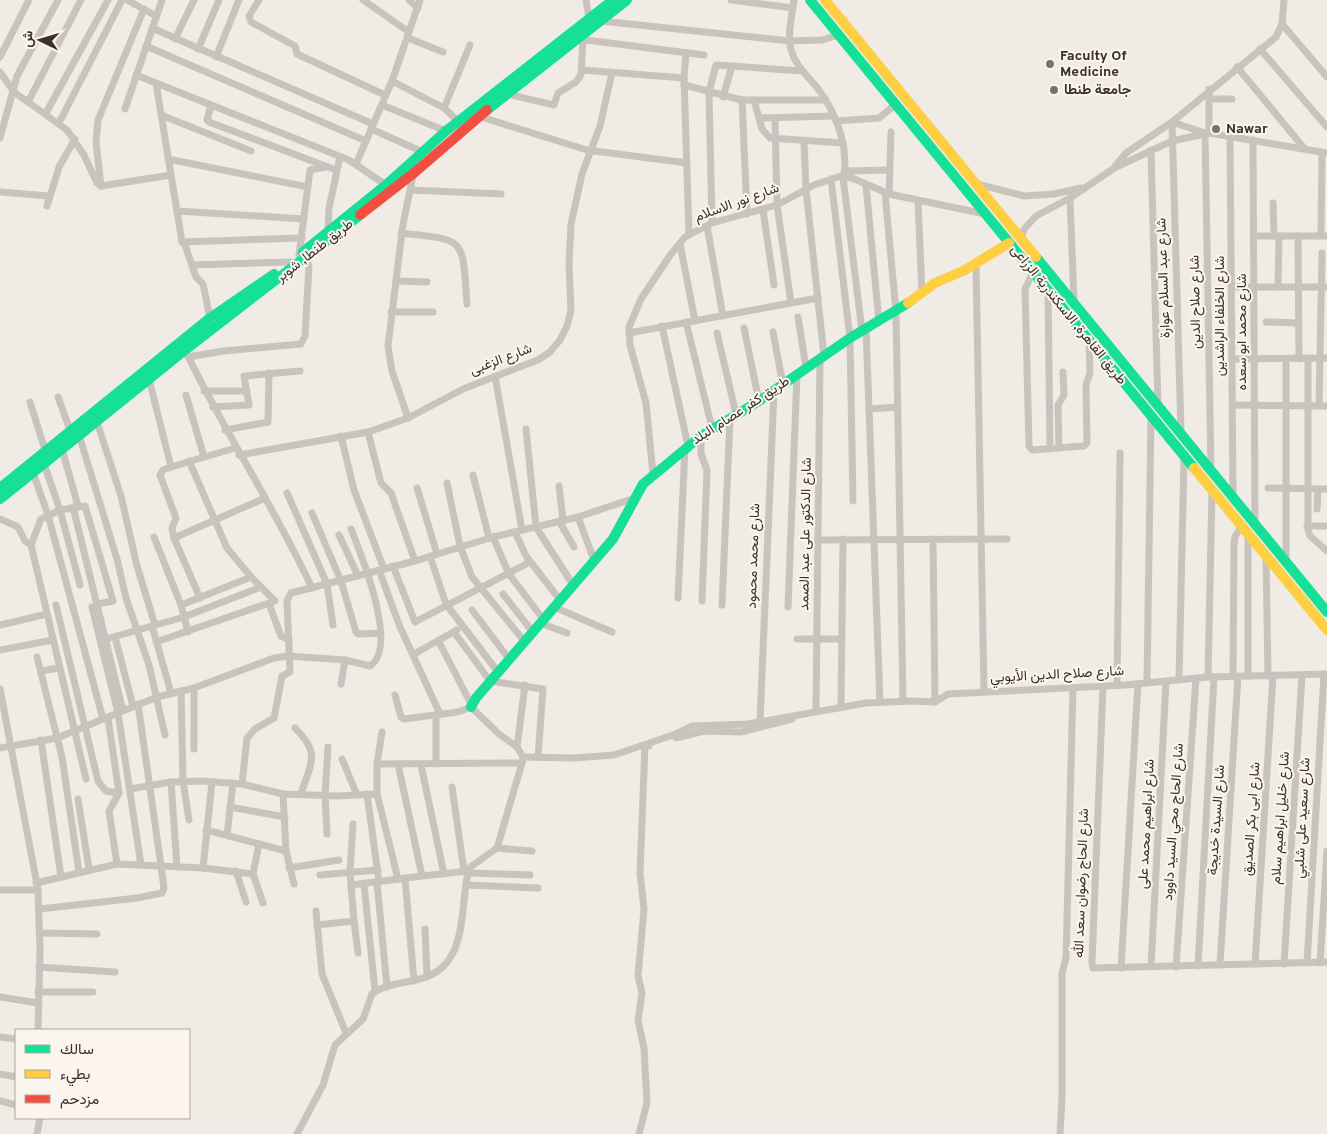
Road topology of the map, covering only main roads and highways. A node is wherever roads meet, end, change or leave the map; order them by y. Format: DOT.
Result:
graph roads {
  1 [pos="612,0"];
  2 [pos="627,0"];
  3 [pos="810,0"];
  4 [pos="825,0"];
  5 [pos="581,35"];
  6 [pos="864,47"];
  7 [pos="855,55"];
  8 [pos="895,98"];
  9 [pos="461,124"];
  10 [pos="1009,243"];
  11 [pos="300,257"];
  12 [pos="185,350"];
  13 [pos="31,468"];
  14 [pos="0,488"];
  15 [pos="0,499"];
  16 [pos="1327,612"];
  17 [pos="1327,630"];
  18 [pos="471,705"];
  1 -- 5 [label="main road, طريق طنطا, شوبر"];
  2 -- 5 [label="main road, طريق طنطا, شوبر"];
  3 -- 7 [label="main road, طريق القاهرة, الاسكندرية الزراعى"];
  4 -- 6 [label="main road, طريق القاهرة, الاسكندرية الزراعى"];
  5 -- 9 [label="main road, طريق طنطا, شوبر"];
  5 -- 9 [label="main road, طريق طنطا, شوبر"];
  6 -- 7 [label="main road"];
  6 -- 8 [label="main road, طريق القاهرة, الاسكندرية الزراعى"];
  7 -- 8 [label="main road, طريق القاهرة, الاسكندرية الزراعى"];
  8 -- 10 [label="main road, طريق القاهرة, الاسكندرية الزراعى"];
  8 -- 16 [label="main road, طريق القاهرة, الاسكندرية الزراعى"];
  9 -- 11 [label="main road, طريق طنطا, شوبر"];
  9 -- 11 [label="main road, طريق طنطا, شوبر"];
  10 -- 17 [label="main road, طريق القاهرة, الاسكندرية الزراعى"];
  10 -- 18 [label="main road, طريق كفر عصام البلد"];
  11 -- 12 [label="main road, طريق طنطا, شوبر"];
  11 -- 12 [label="main road, طريق طنطا, شوبر"];
  12 -- 13 [label="main road, طريق طنطا, شوبر"];
  12 -- 13 [label="main road, طريق طنطا, شوبر"];
  13 -- 14 [label="main road, طريق طنطا, شوبر"];
  13 -- 15 [label="main road, طريق طنطا, شوبر"];
}
